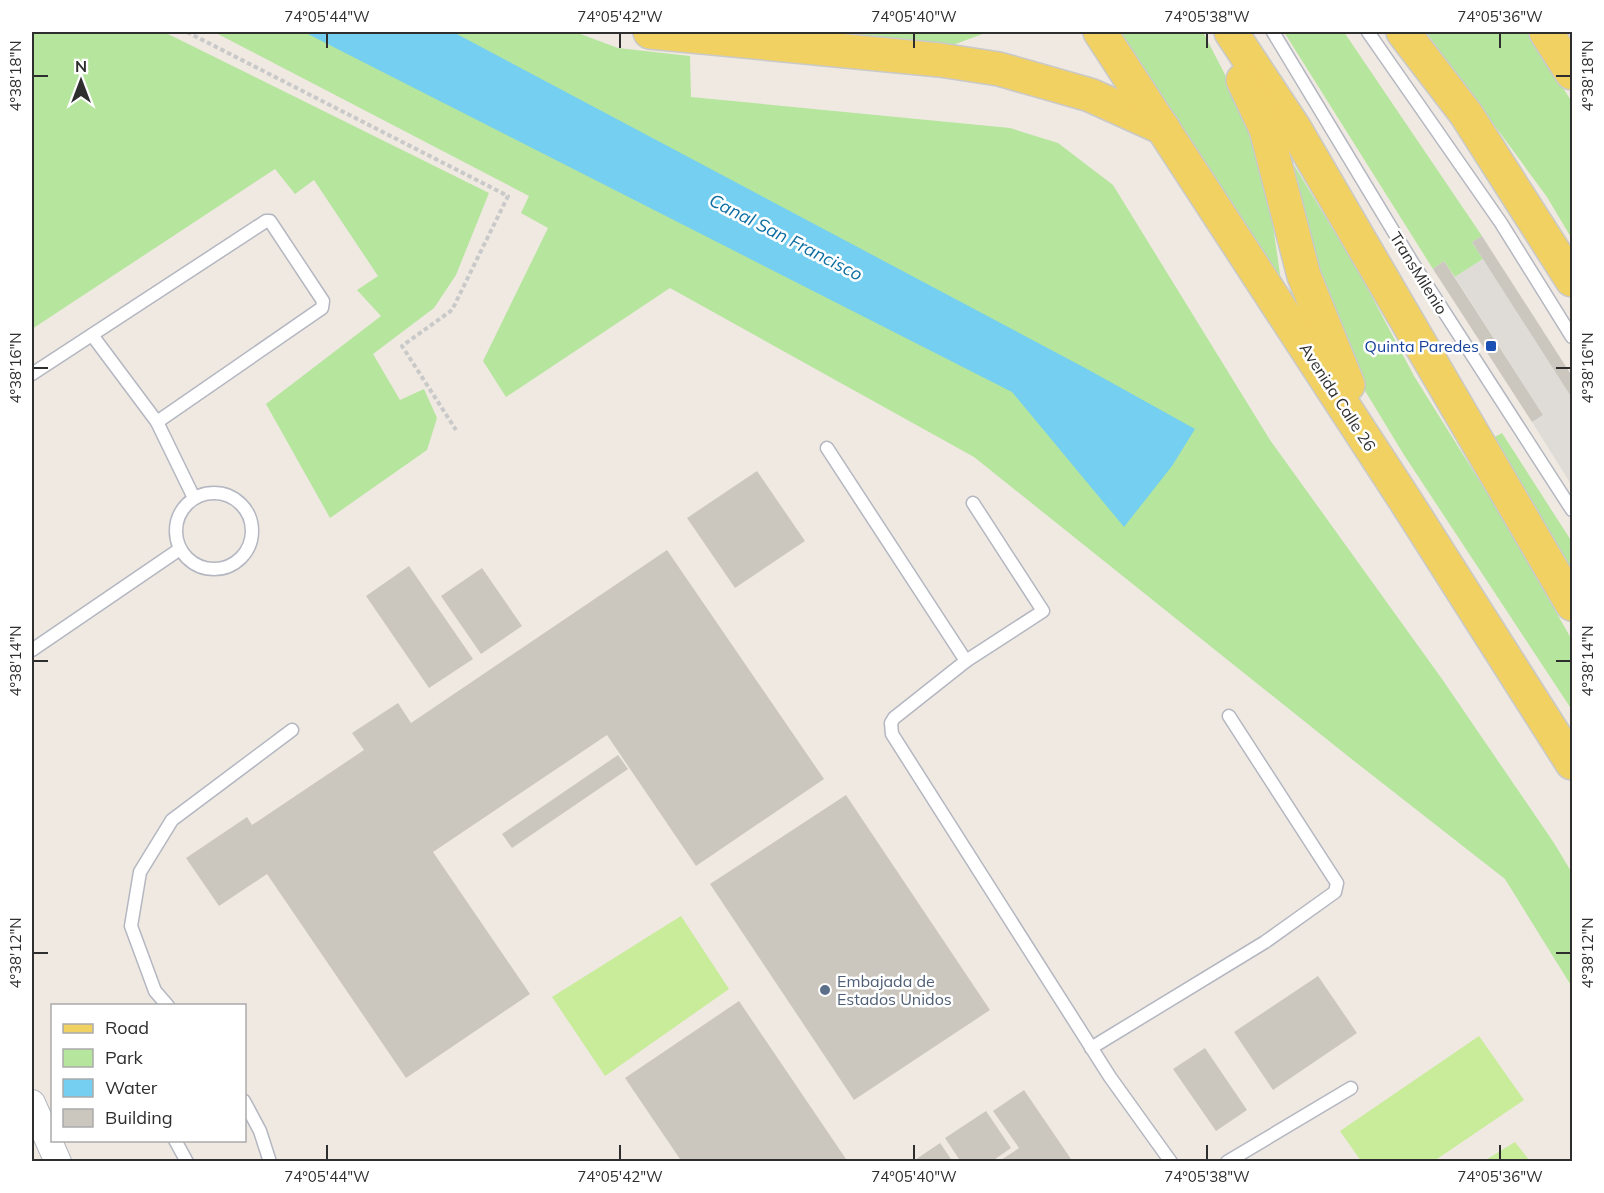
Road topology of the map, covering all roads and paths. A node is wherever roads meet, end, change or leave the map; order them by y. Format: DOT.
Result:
graph roads {
  1 [pos="187,32"];
  2 [pos="650,32"];
  3 [pos="1100,32"];
  4 [pos="1221,32"];
  5 [pos="1231,32"];
  6 [pos="1273,32"];
  7 [pos="1368,32"];
  8 [pos="1403,32"];
  9 [pos="1546,32"];
  10 [pos="1572,73"];
  11 [pos="1163,128"];
  12 [pos="1572,280"];
  13 [pos="92,334"];
  14 [pos="1572,337"];
  15 [pos="32,374"];
  16 [pos="157,422"];
  17 [pos="456,430"];
  18 [pos="827,448"];
  19 [pos="194,498"];
  20 [pos="1405,500"];
  21 [pos="973,503"];
  22 [pos="1572,510"];
  23 [pos="180,549"];
  24 [pos="1572,604"];
  25 [pos="32,650"];
  26 [pos="966,661"];
  27 [pos="1229,716"];
  28 [pos="292,729"];
  29 [pos="1572,763"];
  30 [pos="167,1004"];
  31 [pos="1091,1048"];
  32 [pos="1351,1088"];
  33 [pos="32,1103"];
  34 [pos="246,1105"];
  35 [pos="176,1142"];
  36 [pos="58,1161"];
  37 [pos="187,1161"];
  38 [pos="270,1161"];
  39 [pos="1172,1161"];
  40 [pos="1227,1161"];
  1 -- 17 [label="path"];
  2 -- 11 [label="main road"];
  3 -- 11 [label="main road, Avenida Calle 26"];
  4 -- 20 [label="main road"];
  5 -- 24 [label="main road"];
  6 -- 22 [label="lane, TransMilenio"];
  7 -- 14 [label="lane"];
  8 -- 12 [label="main road"];
  9 -- 10 [label="main road"];
  11 -- 20 [label="main road, Avenida Calle 26"];
  13 -- 15 [label="lane"];
  13 -- 16 [label="lane"];
  13 -- 16 [label="lane"];
  16 -- 19 [label="lane"];
  18 -- 26 [label="lane"];
  19 -- 23 [label="lane"];
  19 -- 23 [label="lane"];
  20 -- 29 [label="main road, Avenida Calle 26"];
  21 -- 26 [label="lane"];
  23 -- 25 [label="lane"];
  26 -- 31 [label="lane"];
  27 -- 31 [label="lane"];
  28 -- 30 [label="lane"];
  31 -- 39 [label="lane"];
  32 -- 40 [label="lane"];
  33 -- 36 [label="street"];
  34 -- 38 [label="lane"];
  35 -- 37 [label="lane"];
}
